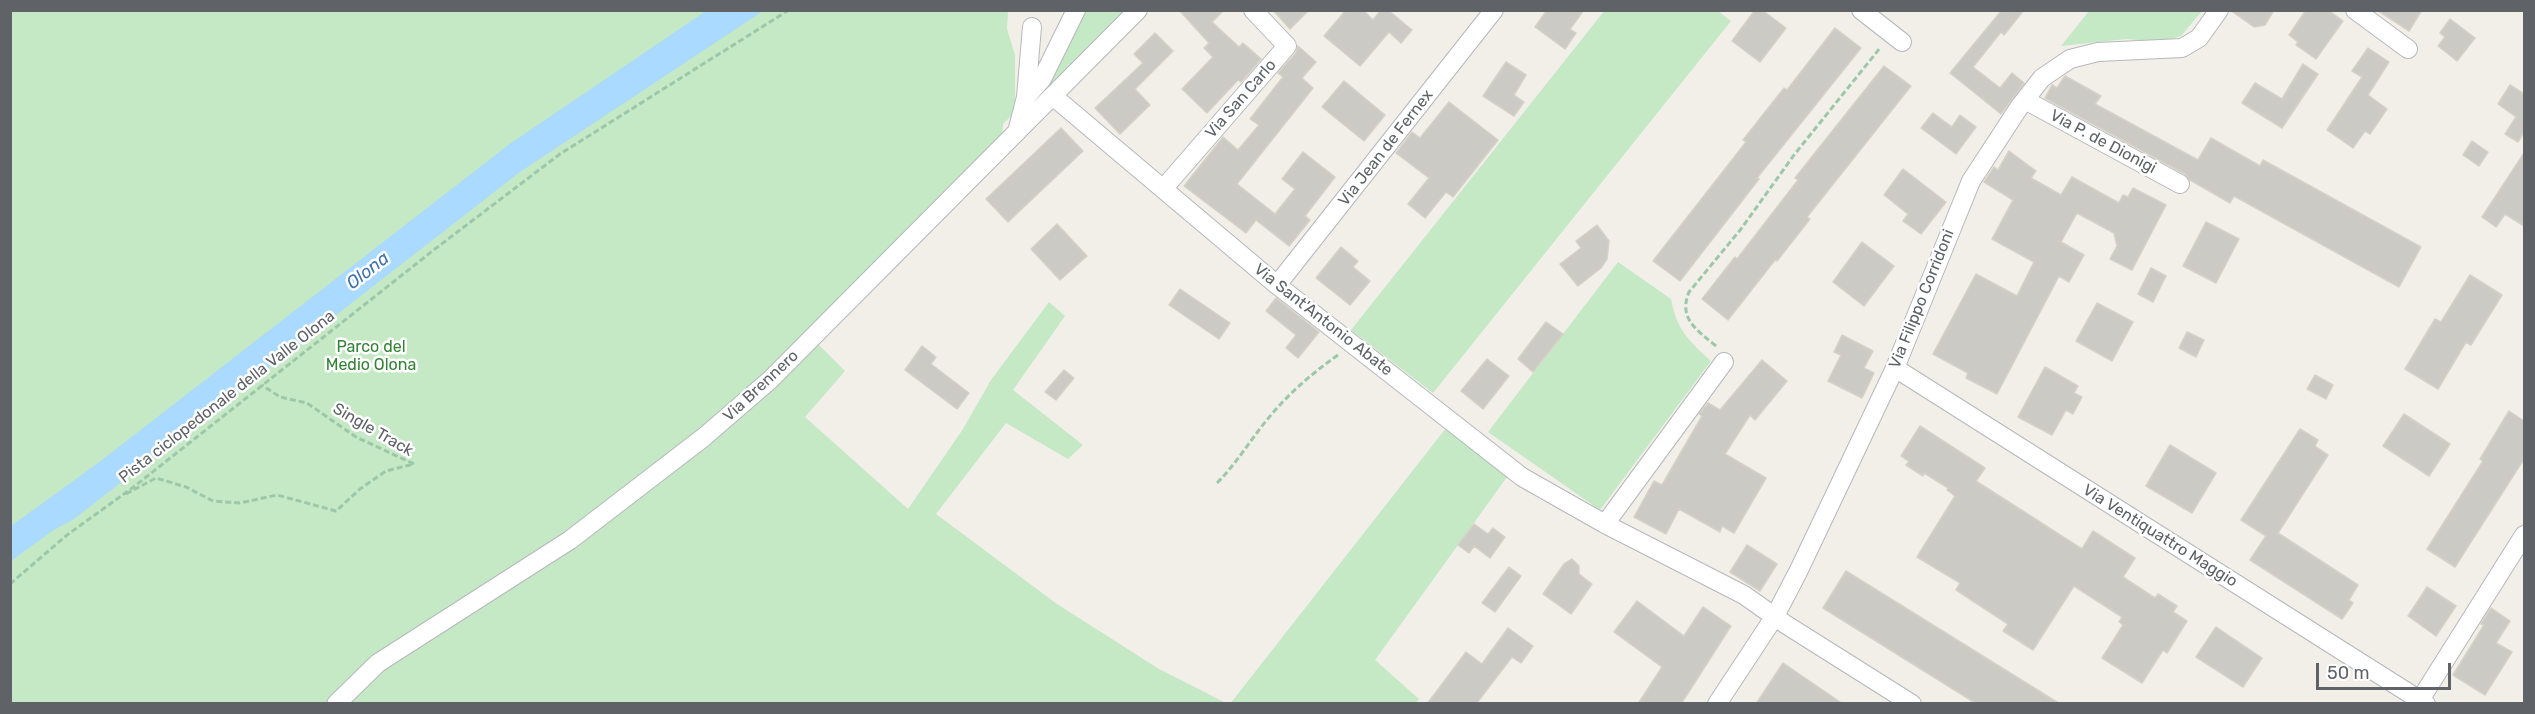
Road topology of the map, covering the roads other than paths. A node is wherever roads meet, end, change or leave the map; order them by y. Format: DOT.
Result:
graph roads {
  1 [pos="1076,10"];
  2 [pos="1138,10"];
  3 [pos="1253,10"];
  4 [pos="1494,10"];
  5 [pos="1860,10"];
  6 [pos="2219,10"];
  7 [pos="2359,12"];
  8 [pos="1032,27"];
  9 [pos="1897,38"];
  10 [pos="2408,49"];
  11 [pos="1026,97"];
  12 [pos="1054,97"];
  13 [pos="2025,99"];
  14 [pos="1017,132"];
  15 [pos="2180,184"];
  16 [pos="1163,189"];
  17 [pos="1277,285"];
  18 [pos="1724,362"];
  19 [pos="1895,368"];
  20 [pos="1605,525"];
  21 [pos="2524,535"];
  22 [pos="1775,616"];
  23 [pos="2423,702"];
  24 [pos="336,704"];
  25 [pos="1718,704"];
  26 [pos="1912,704"];
  1 -- 11 [label="street"];
  2 -- 12 [label="street, Via Brennero"];
  3 -- 16 [label="street, Via San Carlo"];
  4 -- 17 [label="street, Via Jean de Fernex"];
  5 -- 9 [label="street"];
  6 -- 13 [label="street, Via Filippo Corridoni"];
  7 -- 10 [label="street"];
  8 -- 11 [label="street"];
  11 -- 14 [label="street"];
  12 -- 14 [label="street, Via Brennero"];
  12 -- 16 [label="street, Via Sant'Antonio Abate"];
  13 -- 15 [label="street, Via P. de Dionigi"];
  13 -- 19 [label="street, Via Filippo Corridoni"];
  14 -- 24 [label="street, Via Brennero"];
  16 -- 17 [label="street, Via Sant'Antonio Abate"];
  17 -- 20 [label="street, Via Sant'Antonio Abate"];
  18 -- 20 [label="street"];
  19 -- 22 [label="street, Via Filippo Corridoni"];
  19 -- 23 [label="street, Via Ventiquattro Maggio"];
  20 -- 22 [label="street, Via Sant'Antonio Abate"];
  21 -- 23 [label="street"];
  22 -- 25 [label="street, Via Filippo Corridoni"];
  22 -- 26 [label="street, Via Sant'Antonio Abate"];
}
